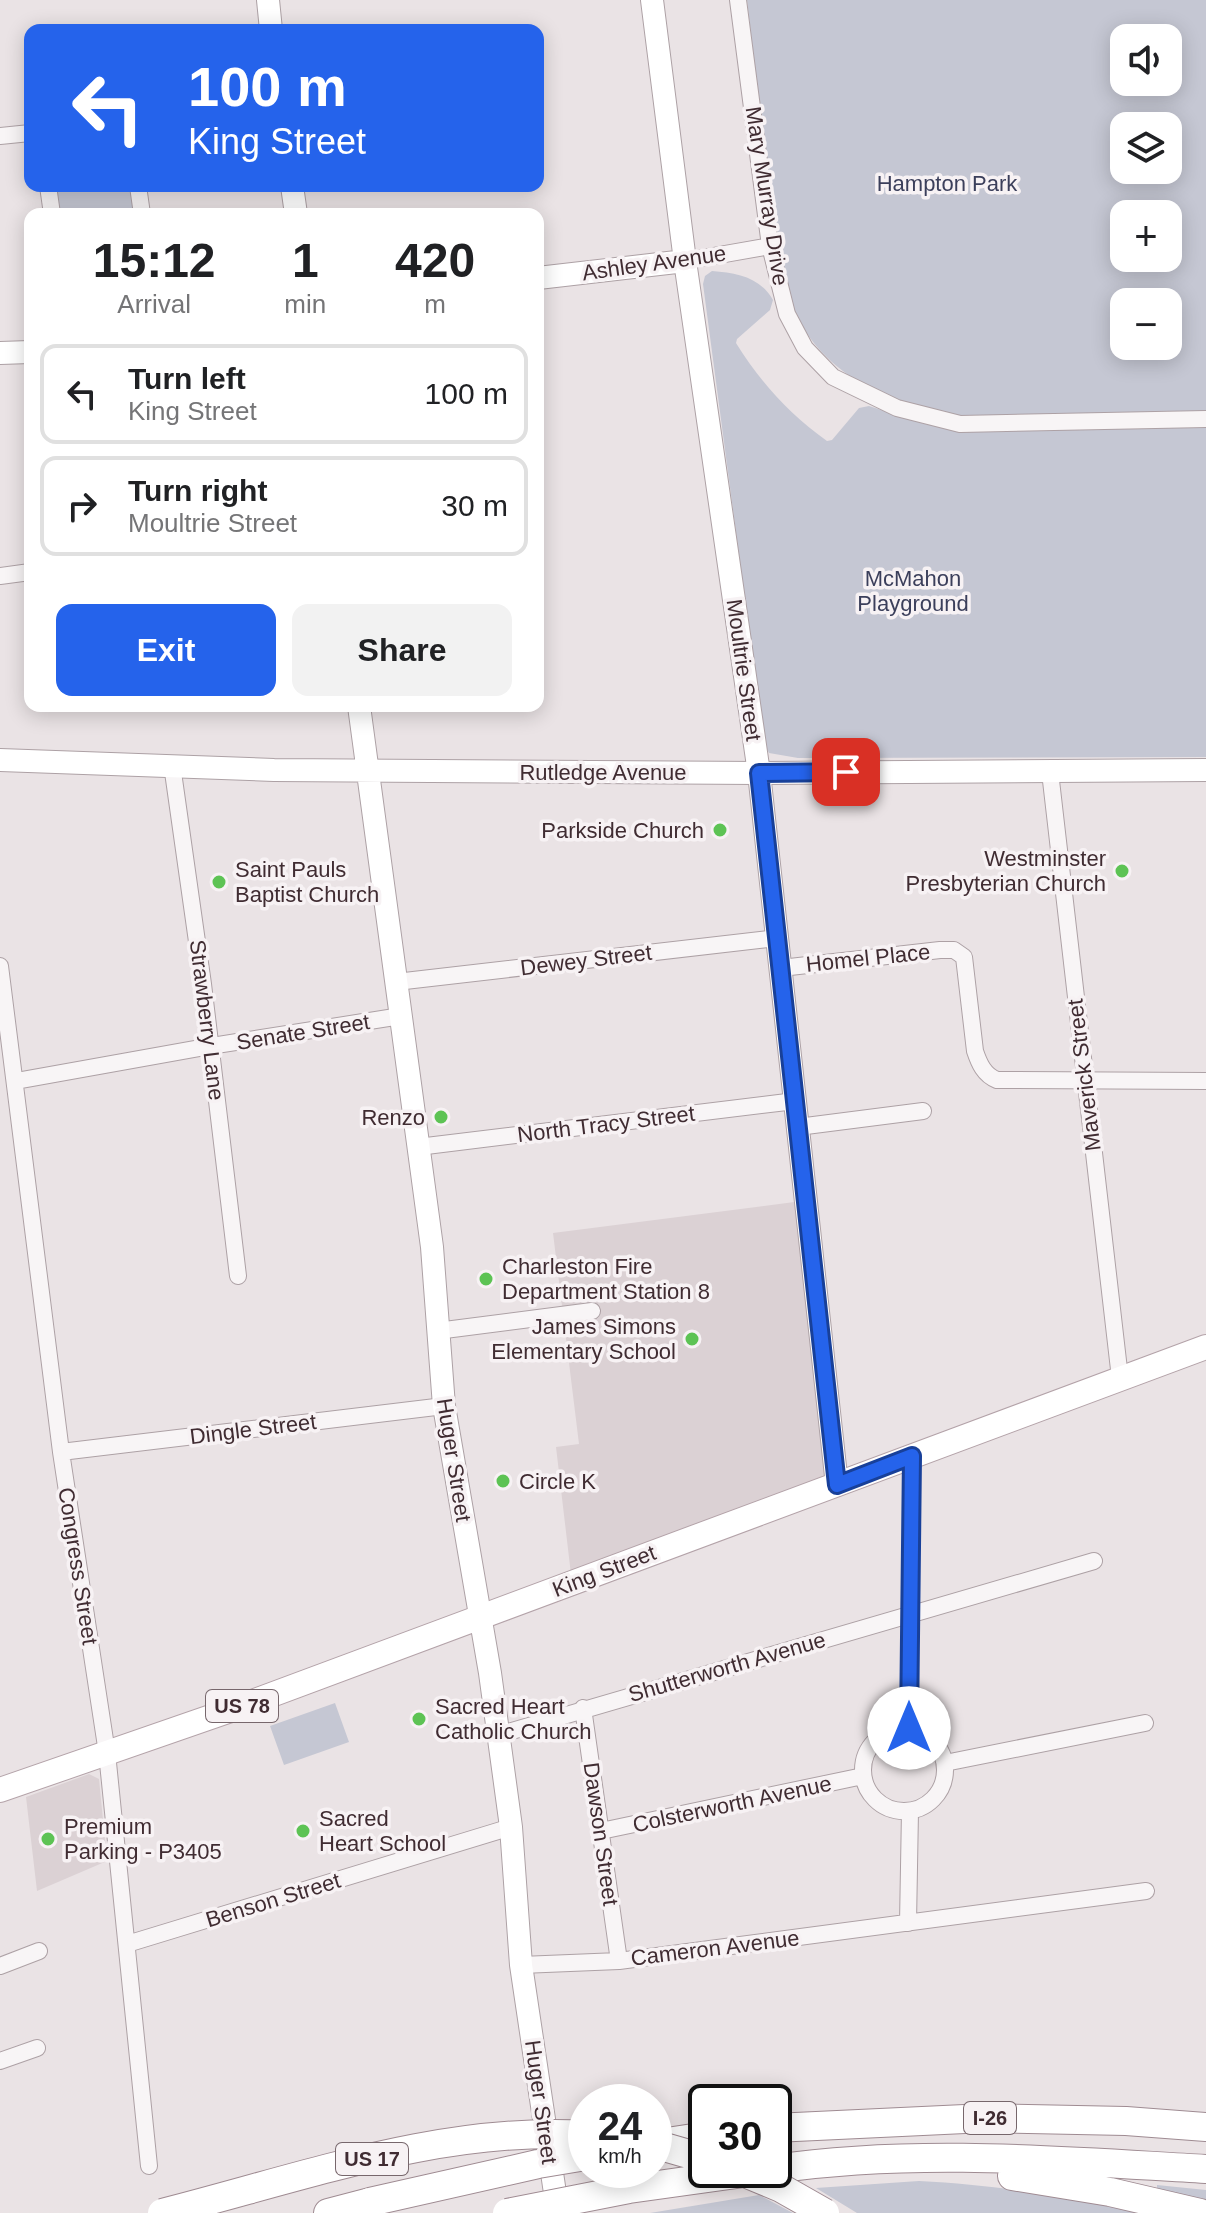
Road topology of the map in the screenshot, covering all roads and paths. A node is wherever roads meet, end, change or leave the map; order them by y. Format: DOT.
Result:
graph roads {
  1 [pos="268,0"];
  2 [pos="652,0"];
  3 [pos="738,0"];
  4 [pos="270,24"];
  5 [pos="24,134"];
  6 [pos="0,136"];
  7 [pos="770,246"];
  8 [pos="685,261"];
  9 [pos="544,277"];
  10 [pos="24,352"];
  11 [pos="0,353"];
  12 [pos="1206,419"];
  13 [pos="24,573"];
  14 [pos="0,576"];
  15 [pos="360,712"];
  16 [pos="0,760"];
  17 [pos="172,765"];
  18 [pos="367,770"];
  19 [pos="1206,770"];
  20 [pos="1050,772"];
  21 [pos="759,773"];
  22 [pos="777,938"];
  23 [pos="0,966"];
  24 [pos="781,968"];
  25 [pos="396,982"];
  26 [pos="3,1007"];
  27 [pos="401,1016"];
  28 [pos="211,1046"];
  29 [pos="1084,1080"];
  30 [pos="16,1081"];
  31 [pos="1206,1081"];
  32 [pos="795,1101"];
  33 [pos="923,1111"];
  34 [pos="798,1127"];
  35 [pos="418,1147"];
  36 [pos="238,1276"];
  37 [pos="592,1311"];
  38 [pos="437,1331"];
  39 [pos="1206,1347"];
  40 [pos="1120,1378"];
  41 [pos="444,1406"];
  42 [pos="61,1452"];
  43 [pos="912,1456"];
  44 [pos="837,1485"];
  45 [pos="1094,1561"];
  46 [pos="910,1615"];
  47 [pos="479,1618"];
  48 [pos="583,1708"];
  49 [pos="1145,1723"];
  50 [pos="909,1728"];
  51 [pos="498,1735"];
  52 [pos="107,1753"];
  53 [pos="945,1763"];
  54 [pos="863,1776"];
  55 [pos="0,1790"];
  56 [pos="910,1811"];
  57 [pos="511,1827"];
  58 [pos="601,1831"];
  59 [pos="1146,1891"];
  60 [pos="908,1923"];
  61 [pos="127,1944"];
  62 [pos="39,1951"];
  63 [pos="619,1961"];
  64 [pos="521,1965"];
  65 [pos="0,1966"];
  66 [pos="37,2048"];
  67 [pos="0,2061"];
  68 [pos="792,2127"];
  69 [pos="1206,2127"];
  70 [pos="568,2135"];
  71 [pos="568,2159"];
  72 [pos="909,2159"];
  73 [pos="149,2166"];
  74 [pos="792,2168"];
  75 [pos="1206,2169"];
  76 [pos="688,2181"];
  77 [pos="781,2188"];
  78 [pos="162,2213"];
  79 [pos="328,2213"];
  80 [pos="507,2213"];
  81 [pos="558,2213"];
  82 [pos="825,2213"];
  83 [pos="1200,2213"];
  1 -- 4 [label="street"];
  2 -- 8 [label="street, Moultrie Street"];
  3 -- 7 [label="street, Mary Murray Drive"];
  5 -- 6 [label="street"];
  7 -- 8 [label="street, Ashley Avenue"];
  7 -- 12 [label="street, Mary Murray Drive"];
  8 -- 9 [label="street, Ashley Avenue"];
  8 -- 21 [label="street, Moultrie Street"];
  10 -- 11 [label="street"];
  13 -- 14 [label="street"];
  15 -- 18 [label="street, Huger Street"];
  16 -- 17 [label="street, Rutledge Avenue"];
  17 -- 18 [label="street, Rutledge Avenue"];
  17 -- 28 [label="street, Strawberry Lane"];
  18 -- 21 [label="street, Rutledge Avenue"];
  18 -- 25 [label="street, Huger Street"];
  19 -- 20 [label="street, Rutledge Avenue"];
  20 -- 21 [label="street, Rutledge Avenue"];
  20 -- 29 [label="street, Maverick Street"];
  21 -- 22 [label="street, Moultrie Street"];
  22 -- 24 [label="street, Moultrie Street"];
  22 -- 25 [label="street, Dewey Street"];
  23 -- 26 [label="street, Congress Street"];
  24 -- 29 [label="street, Homel Place"];
  24 -- 32 [label="street, Moultrie Street"];
  25 -- 27 [label="street, Huger Street"];
  26 -- 30 [label="street, Congress Street"];
  27 -- 28 [label="street, Senate Street"];
  27 -- 35 [label="street, Huger Street"];
  28 -- 30 [label="street, Senate Street"];
  28 -- 36 [label="street, Strawberry Lane"];
  29 -- 31 [label="street"];
  29 -- 40 [label="street, Maverick Street"];
  30 -- 42 [label="street, Congress Street"];
  32 -- 34 [label="street, Moultrie Street"];
  32 -- 35 [label="street, North Tracy Street"];
  33 -- 34 [label="street"];
  34 -- 44 [label="street, Moultrie Street"];
  35 -- 38 [label="street, Huger Street"];
  37 -- 38 [label="street"];
  38 -- 41 [label="street, Huger Street"];
  39 -- 40 [label="main road, King Street / US 78"];
  40 -- 43 [label="main road, King Street / US 78"];
  41 -- 42 [label="street, Dingle Street"];
  41 -- 47 [label="street, Huger Street"];
  42 -- 52 [label="street, Congress Street"];
  43 -- 44 [label="main road, King Street / US 78"];
  43 -- 46 [label="street"];
  44 -- 47 [label="main road, King Street / US 78"];
  45 -- 46 [label="street, Shutterworth Avenue"];
  46 -- 48 [label="street, Shutterworth Avenue"];
  46 -- 50 [label="street"];
  47 -- 51 [label="street, Huger Street"];
  47 -- 52 [label="main road, King Street / US 78"];
  48 -- 51 [label="street, Shutterworth Avenue"];
  48 -- 58 [label="street, Dawson Street"];
  49 -- 53 [label="street"];
  50 -- 53 [label="street"];
  50 -- 54 [label="street"];
  51 -- 57 [label="street, Huger Street"];
  52 -- 55 [label="main road, King Street / US 78"];
  52 -- 61 [label="street, Congress Street"];
  53 -- 56 [label="street"];
  54 -- 56 [label="street"];
  54 -- 58 [label="street, Colsterworth Avenue"];
  56 -- 60 [label="street"];
  57 -- 61 [label="street, Benson Street"];
  57 -- 64 [label="street, Huger Street"];
  58 -- 63 [label="street, Dawson Street"];
  59 -- 60 [label="street, Cameron Avenue"];
  60 -- 63 [label="street, Cameron Avenue"];
  61 -- 73 [label="street, Congress Street"];
  62 -- 65 [label="street"];
  63 -- 64 [label="street, Cameron Avenue"];
  64 -- 81 [label="street, Huger Street"];
  66 -- 67 [label="street"];
  68 -- 69 [label="highway, I-26"];
  70 -- 78 [label="highway, US 17, bridge"];
  71 -- 79 [label="highway, bridge"];
  72 -- 74 [label="highway, I-26"];
  72 -- 75 [label="highway, I-26"];
  72 -- 83 [label="highway"];
  76 -- 80 [label="highway, bridge"];
  77 -- 82 [label="highway, bridge"];
}
